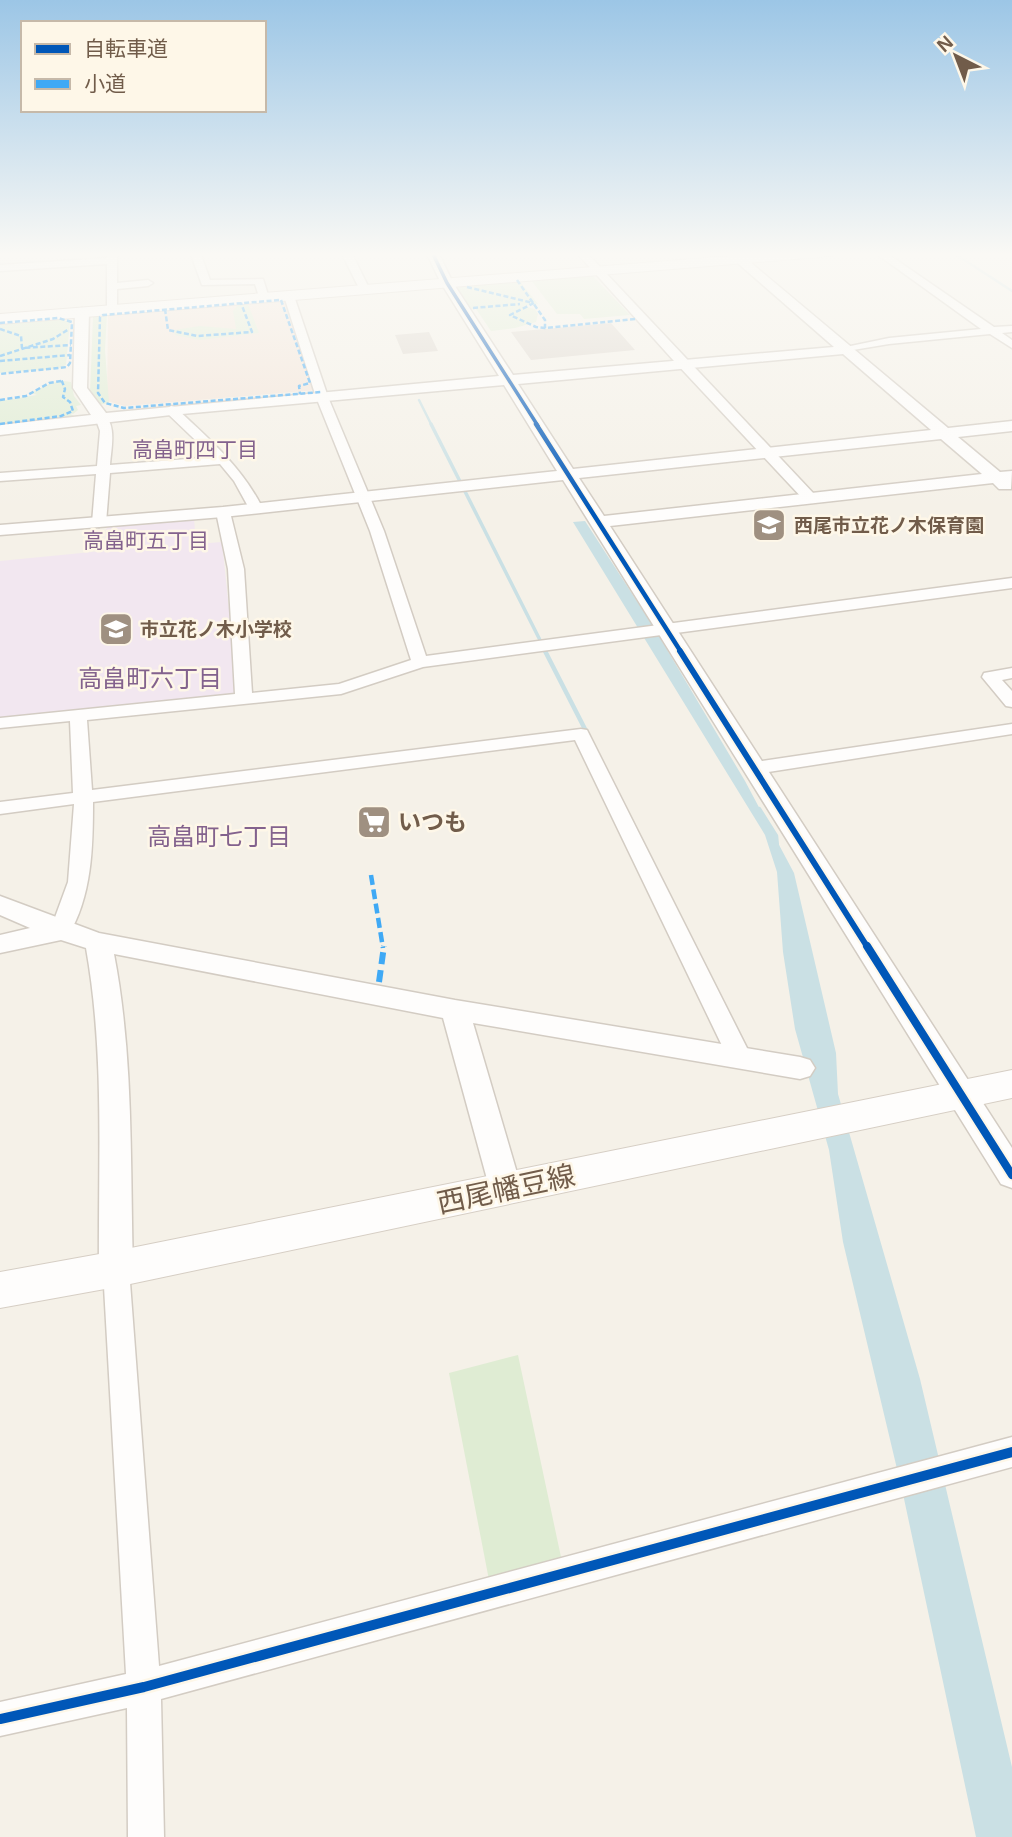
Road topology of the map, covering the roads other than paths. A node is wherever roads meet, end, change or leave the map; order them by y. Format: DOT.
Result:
graph roads {
  1 [pos="81,338"];
  2 [pos="303,338"];
  3 [pos="482,338"];
  4 [pos="660,338"];
  5 [pos="831,338"];
  6 [pos="923,338"];
  7 [pos="845,350"];
  8 [pos="684,364"];
  9 [pos="509,380"];
  10 [pos="322,397"];
  11 [pos="171,410"];
  12 [pos="101,417"];
  13 [pos="1012,426"];
  14 [pos="0,430"];
  15 [pos="945,433"];
  16 [pos="767,453"];
  17 [pos="222,460"];
  18 [pos="104,469"];
  19 [pos="570,475"];
  20 [pos="0,477"];
  21 [pos="1004,477"];
  22 [pos="1012,490"];
  23 [pos="362,497"];
  24 [pos="810,498"];
  25 [pos="255,508"];
  26 [pos="223,512"];
  27 [pos="600,522"];
  28 [pos="99,523"];
  29 [pos="0,530"];
  30 [pos="1012,583"];
  31 [pos="668,629"];
  32 [pos="420,662"];
  33 [pos="1012,673"];
  34 [pos="244,699"];
  35 [pos="1012,702"];
  36 [pos="78,715"];
  37 [pos="0,723"];
  38 [pos="1012,729"];
  39 [pos="756,768"];
  40 [pos="83,797"];
  41 [pos="0,808"];
  42 [pos="0,905"];
  43 [pos="61,931"];
  44 [pos="99,942"];
  45 [pos="1,946"];
  46 [pos="455,1010"];
  47 [pos="739,1056"];
  48 [pos="800,1068"];
  49 [pos="1012,1084"];
  50 [pos="963,1095"];
  51 [pos="1012,1175"];
  52 [pos="506,1189"];
  53 [pos="116,1269"];
  54 [pos="0,1290"];
  55 [pos="1012,1452"];
  56 [pos="144,1687"];
  57 [pos="0,1719"];
  58 [pos="146,1837"];
  1 -- 12 [label="street"];
  2 -- 10 [label="street"];
  3 -- 9 [label="street"];
  4 -- 8 [label="street"];
  5 -- 7 [label="street"];
  6 -- 7 [label="street"];
  7 -- 8 [label="street"];
  7 -- 15 [label="street"];
  8 -- 9 [label="street"];
  8 -- 16 [label="street"];
  9 -- 10 [label="street"];
  9 -- 19 [label="street"];
  10 -- 11 [label="street"];
  10 -- 23 [label="street"];
  11 -- 12 [label="street"];
  11 -- 17 [label="street"];
  12 -- 14 [label="street"];
  12 -- 18 [label="street"];
  13 -- 15 [label="street"];
  15 -- 16 [label="street"];
  15 -- 21 [label="street"];
  16 -- 19 [label="street"];
  16 -- 24 [label="street"];
  17 -- 18 [label="street"];
  17 -- 25 [label="street"];
  18 -- 20 [label="street"];
  18 -- 28 [label="street"];
  19 -- 23 [label="street"];
  19 -- 27 [label="street"];
  21 -- 22 [label="street"];
  21 -- 24 [label="street"];
  23 -- 25 [label="street"];
  23 -- 32 [label="street"];
  24 -- 27 [label="street"];
  25 -- 26 [label="street"];
  26 -- 28 [label="street"];
  26 -- 34 [label="street"];
  27 -- 31 [label="street"];
  28 -- 29 [label="street"];
  30 -- 31 [label="street"];
  31 -- 32 [label="street"];
  31 -- 39 [label="street"];
  32 -- 34 [label="street"];
  33 -- 35 [label="street"];
  34 -- 36 [label="street"];
  36 -- 37 [label="street"];
  36 -- 40 [label="street"];
  38 -- 39 [label="street"];
  39 -- 50 [label="street"];
  40 -- 41 [label="street"];
  40 -- 43 [label="street"];
  40 -- 47 [label="street"];
  42 -- 43 [label="street"];
  43 -- 44 [label="street"];
  43 -- 45 [label="street"];
  44 -- 46 [label="street"];
  44 -- 53 [label="street"];
  46 -- 47 [label="street"];
  46 -- 52 [label="street"];
  47 -- 48 [label="street"];
  49 -- 50 [label="main road, 西尾幡豆線"];
  50 -- 51 [label="street"];
  50 -- 52 [label="main road, 西尾幡豆線"];
  52 -- 53 [label="main road, 西尾幡豆線"];
  53 -- 54 [label="main road, 西尾幡豆線"];
  53 -- 56 [label="street"];
  55 -- 56 [label="street"];
  56 -- 57 [label="street"];
  56 -- 58 [label="street"];
}
